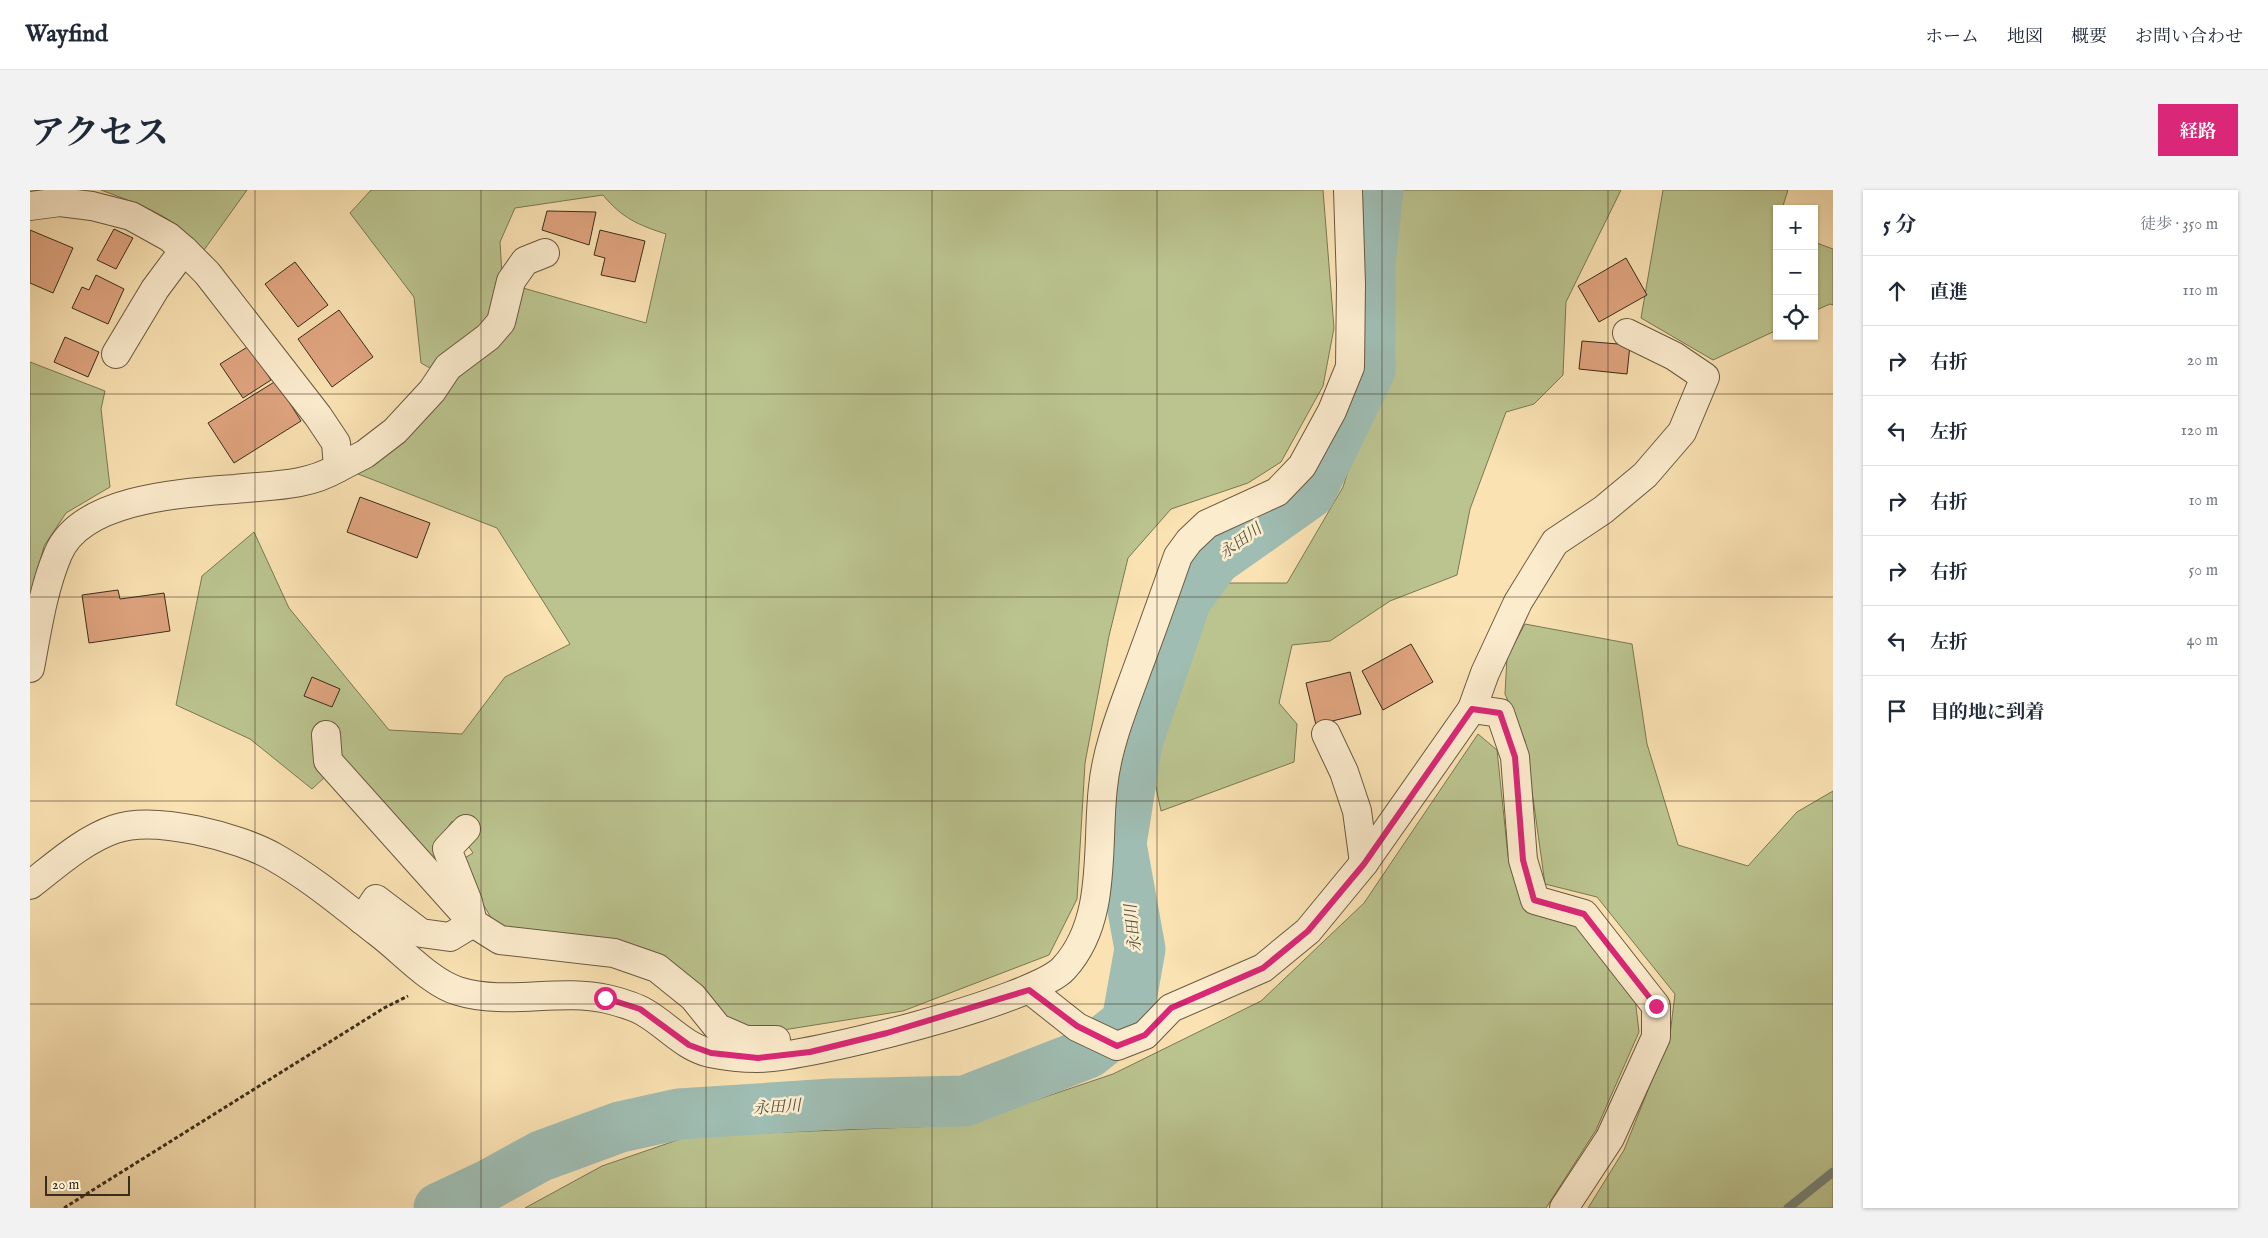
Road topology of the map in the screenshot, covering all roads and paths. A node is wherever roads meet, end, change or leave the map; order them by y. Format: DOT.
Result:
graph roads {
  1 [pos="1348,190"];
  2 [pos="30,206"];
  3 [pos="184,250"];
  4 [pos="545,252"];
  5 [pos="1627,333"];
  6 [pos="116,354"];
  7 [pos="338,468"];
  8 [pos="30,668"];
  9 [pos="1472,709"];
  10 [pos="1326,734"];
  11 [pos="326,735"];
  12 [pos="466,829"];
  13 [pos="1364,864"];
  14 [pos="30,885"];
  15 [pos="362,920"];
  16 [pos="473,923"];
  17 [pos="439,982"];
  18 [pos="1029,990"];
  19 [pos="887,1033"];
  20 [pos="64,1208"];
  21 [pos="1564,1208"];
  1 -- 18 [label="street"];
  2 -- 3 [label="street"];
  3 -- 6 [label="street"];
  3 -- 7 [label="street"];
  4 -- 7 [label="street"];
  5 -- 9 [label="street"];
  7 -- 8 [label="street"];
  9 -- 13 [label="street"];
  9 -- 21 [label="street"];
  10 -- 13 [label="street"];
  11 -- 16 [label="street"];
  12 -- 16 [label="street"];
  13 -- 18 [label="street"];
  14 -- 15 [label="street"];
  15 -- 16 [label="street"];
  15 -- 17 [label="street"];
  16 -- 19 [label="street"];
  17 -- 19 [label="street"];
  17 -- 20 [label="path"];
  18 -- 19 [label="street"];
}
